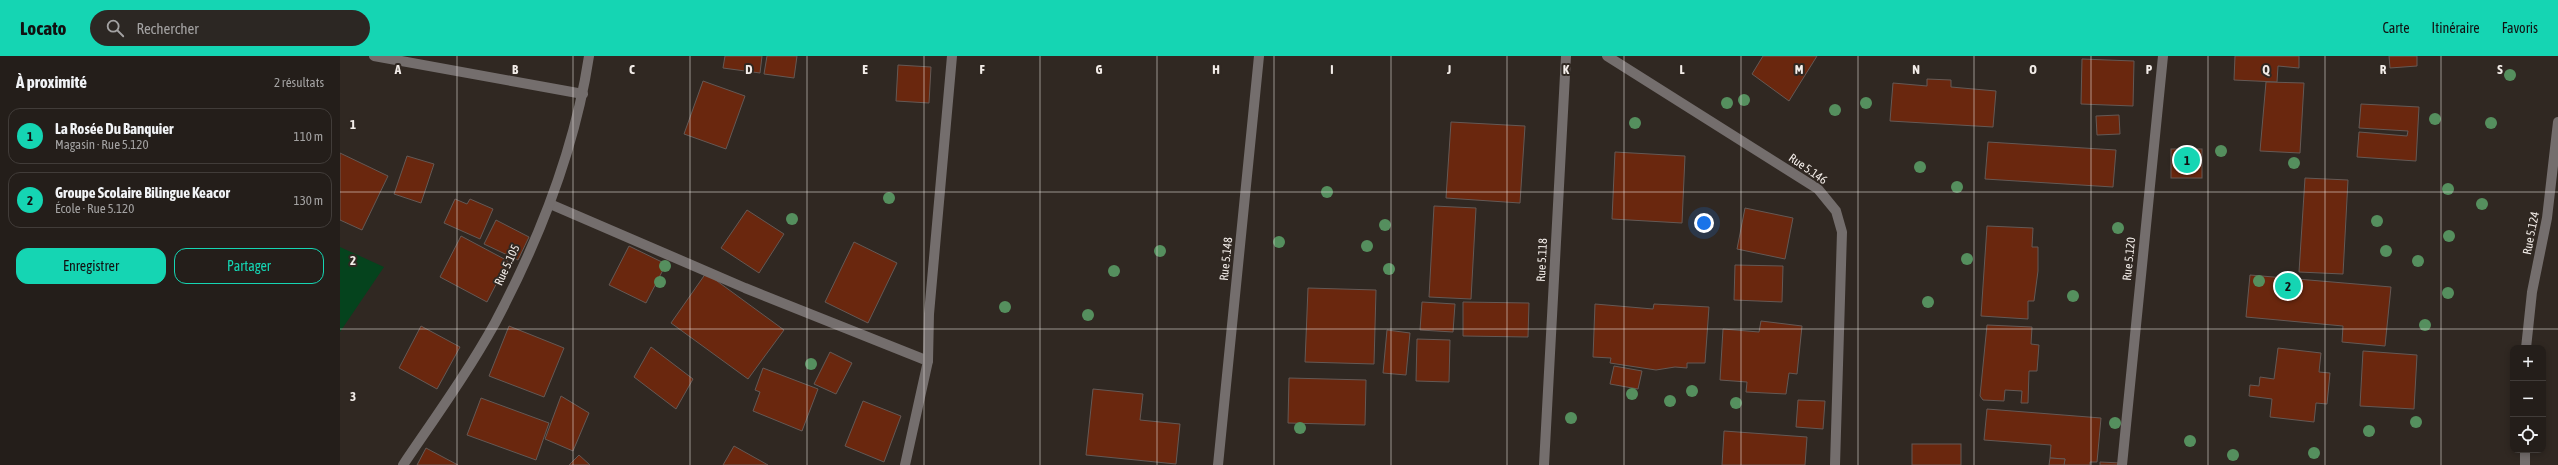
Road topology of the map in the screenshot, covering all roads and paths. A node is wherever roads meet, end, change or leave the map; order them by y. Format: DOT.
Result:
graph roads {
  1 [pos="374,56"];
  2 [pos="589,56"];
  3 [pos="952,56"];
  4 [pos="1259,56"];
  5 [pos="1566,56"];
  6 [pos="1607,56"];
  7 [pos="2163,56"];
  8 [pos="583,94"];
  9 [pos="2558,122"];
  10 [pos="550,204"];
  11 [pos="2547,218"];
  12 [pos="2558,219"];
  13 [pos="2526,345"];
  14 [pos="928,361"];
  15 [pos="2525,453"];
  16 [pos="402,465"];
  17 [pos="905,465"];
  18 [pos="1220,465"];
  19 [pos="1544,465"];
  20 [pos="1835,465"];
  21 [pos="2122,465"];
  22 [pos="2525,465"];
  1 -- 8 [label="street"];
  2 -- 8 [label="street, Rue 5.105"];
  3 -- 14 [label="street"];
  4 -- 18 [label="street, Rue 5.148"];
  5 -- 19 [label="street, Rue 5.118"];
  6 -- 20 [label="street, Rue 5.146"];
  7 -- 21 [label="street, Rue 5.120"];
  8 -- 10 [label="street, Rue 5.105"];
  9 -- 11 [label="street, Rue 5.124"];
  10 -- 14 [label="street"];
  10 -- 16 [label="street, Rue 5.105"];
  11 -- 12 [label="street"];
  11 -- 13 [label="street, Rue 5.124"];
  14 -- 17 [label="street"];
  15 -- 22 [label="street"];
}
